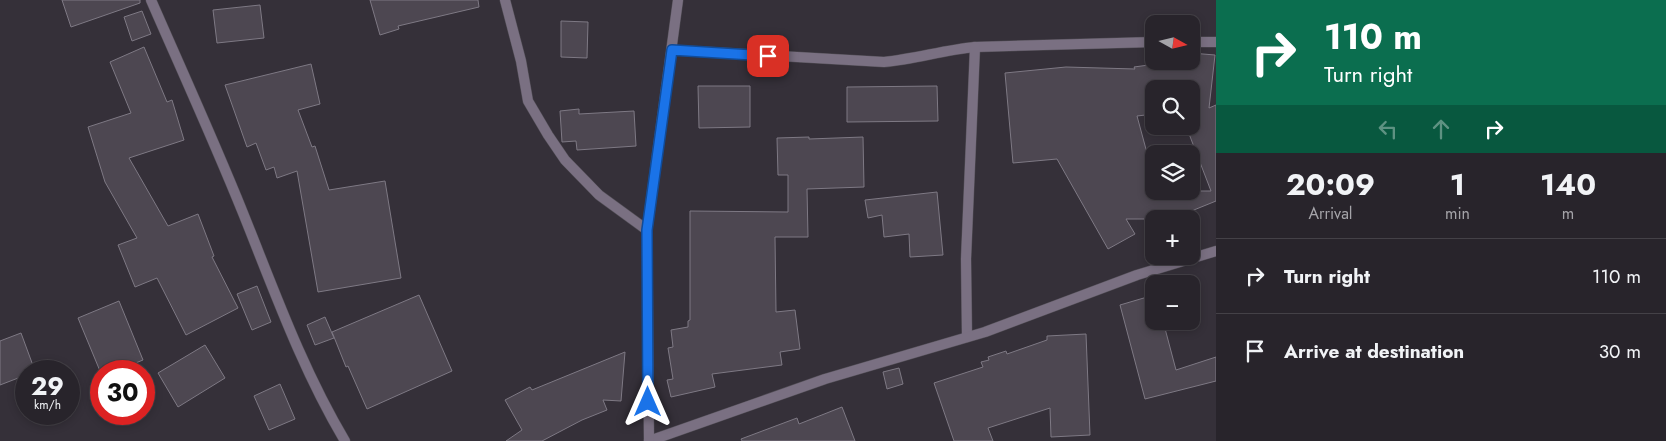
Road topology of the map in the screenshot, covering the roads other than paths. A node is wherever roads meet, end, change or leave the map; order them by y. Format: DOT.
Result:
graph roads {
  1 [pos="151,0"];
  2 [pos="505,0"];
  3 [pos="678,0"];
  4 [pos="1145,42"];
  5 [pos="1200,42"];
  6 [pos="1216,42"];
  7 [pos="976,47"];
  8 [pos="672,50"];
  9 [pos="647,230"];
  10 [pos="1216,251"];
  11 [pos="967,337"];
  12 [pos="345,441"];
  13 [pos="649,441"];
  1 -- 12 [label="street"];
  2 -- 9 [label="street"];
  3 -- 8 [label="street"];
  4 -- 7 [label="street"];
  5 -- 6 [label="street"];
  7 -- 8 [label="street"];
  7 -- 11 [label="street"];
  8 -- 9 [label="street"];
  9 -- 13 [label="street"];
  10 -- 11 [label="street"];
  11 -- 13 [label="street"];
}
